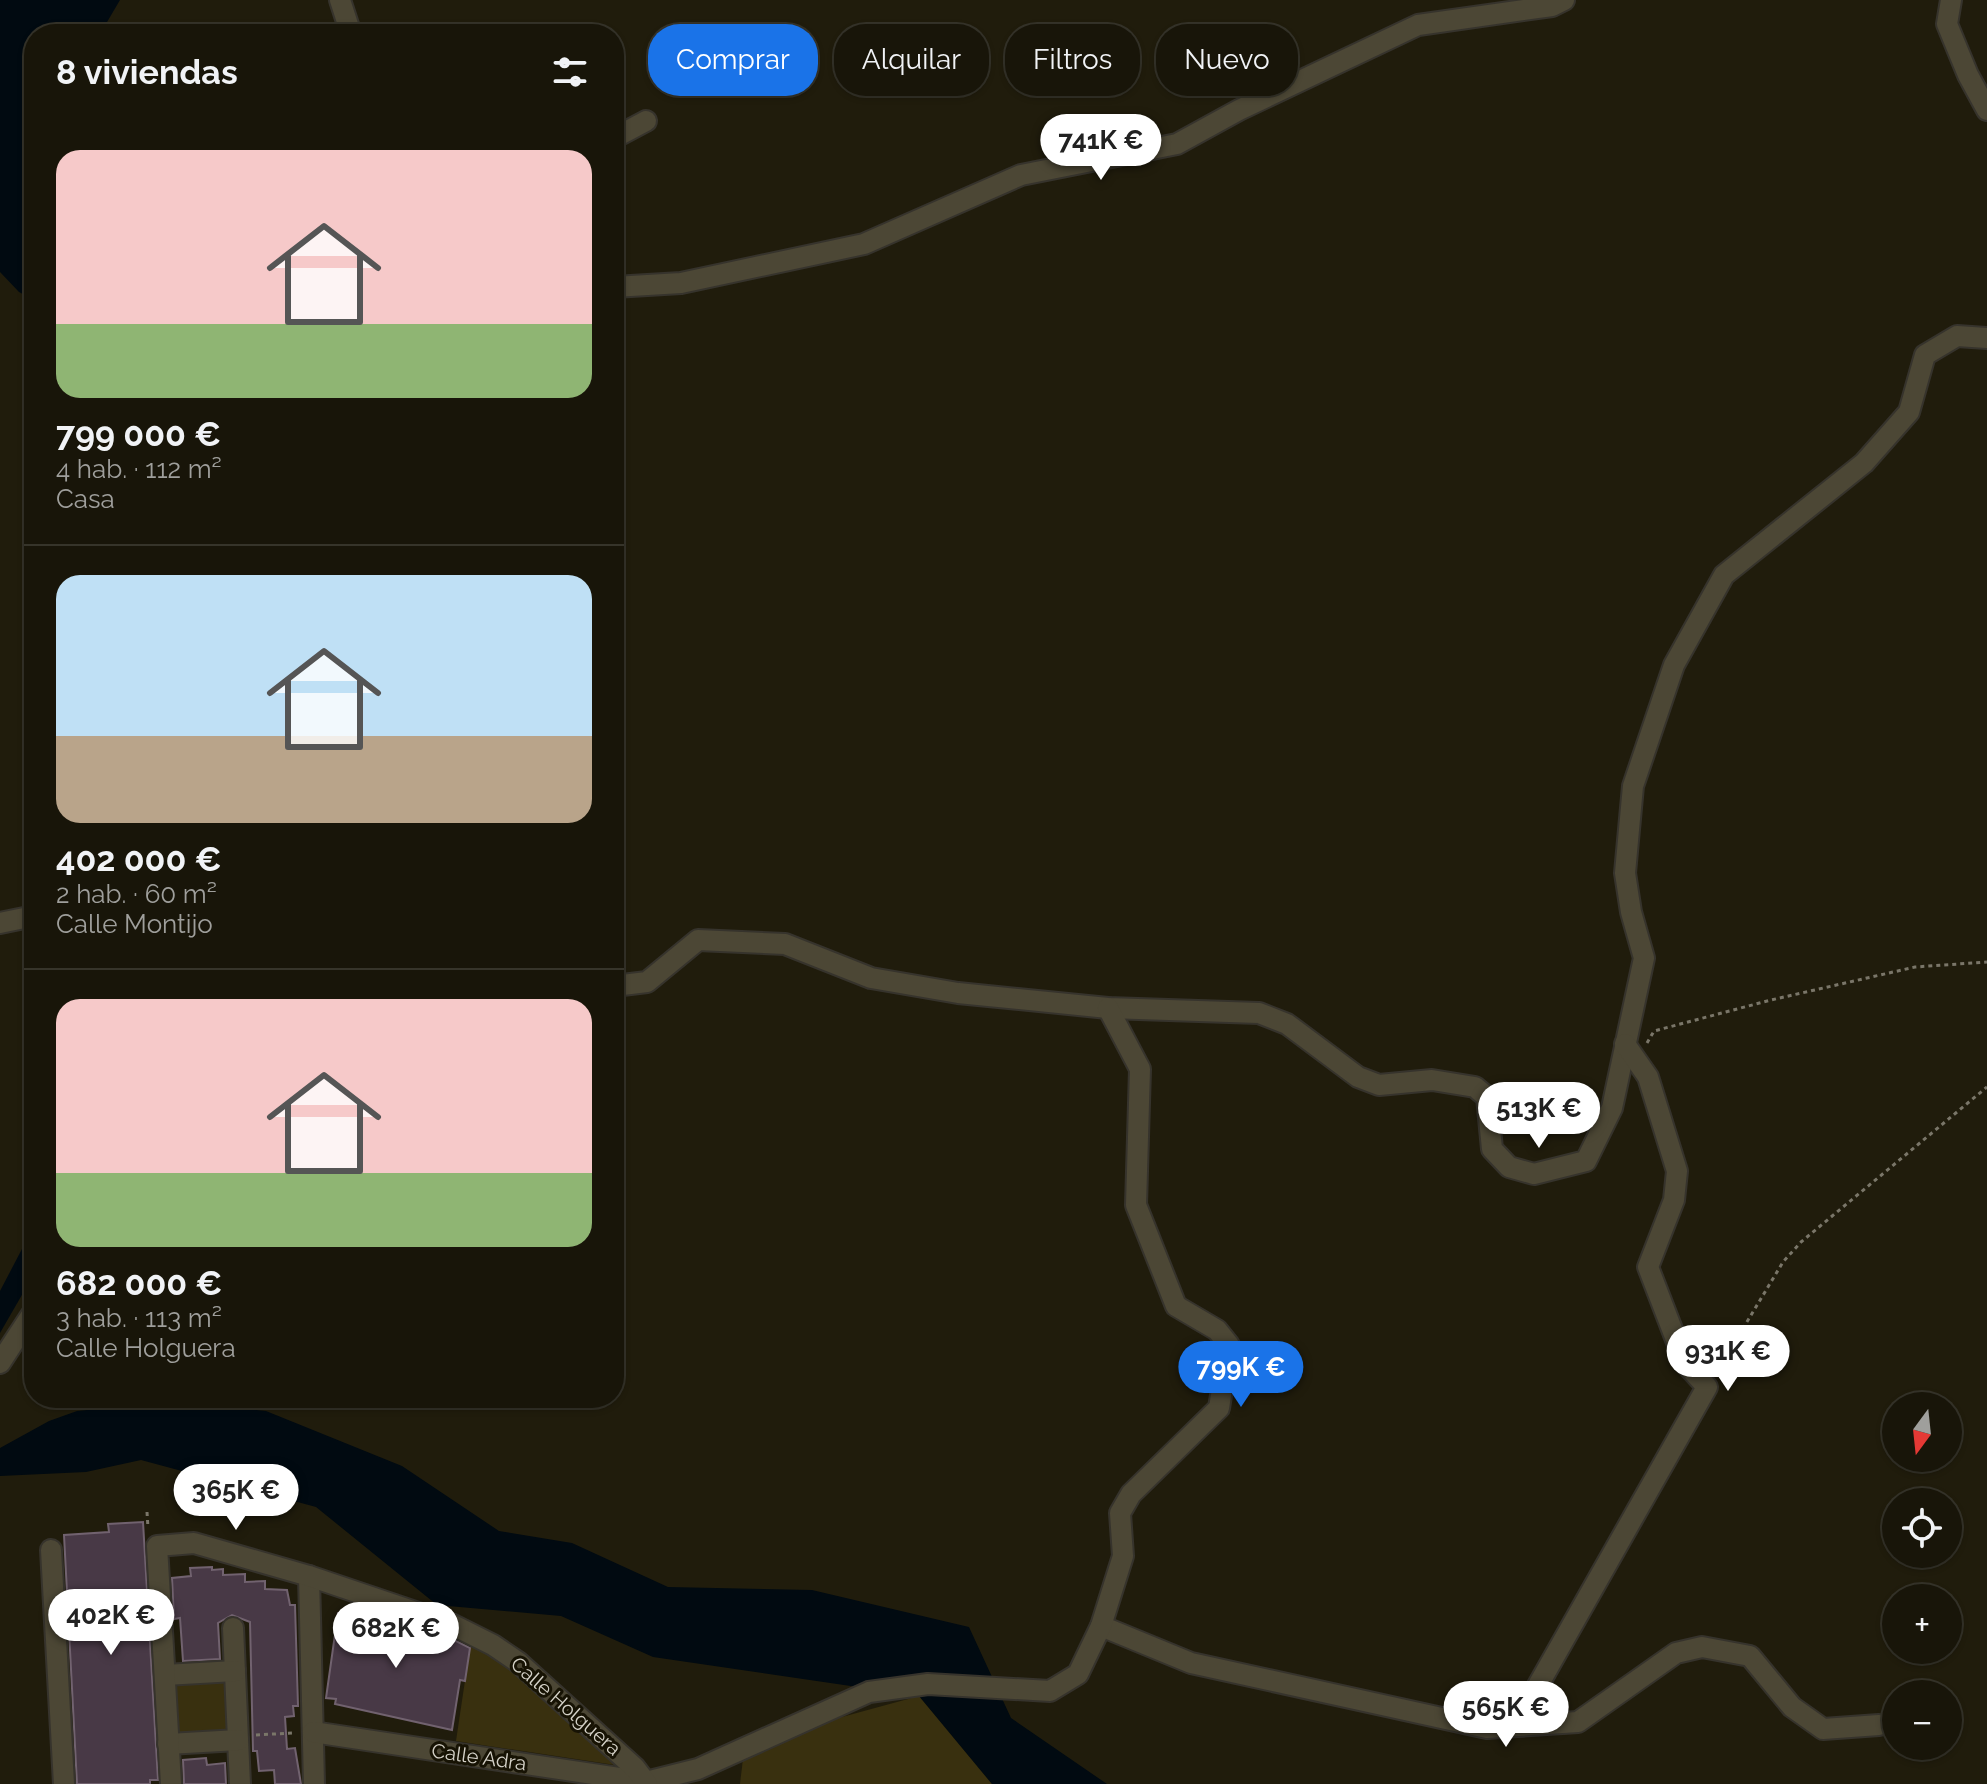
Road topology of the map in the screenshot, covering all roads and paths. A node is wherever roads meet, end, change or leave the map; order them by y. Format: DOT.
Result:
graph roads {
  1 [pos="340,0"];
  2 [pos="1564,0"];
  3 [pos="1951,0"];
  4 [pos="348,24"];
  5 [pos="1987,110"];
  6 [pos="646,121"];
  7 [pos="624,133"];
  8 [pos="624,286"];
  9 [pos="1987,338"];
  10 [pos="24,918"];
  11 [pos="0,923"];
  12 [pos="1987,962"];
  13 [pos="624,985"];
  14 [pos="1108,1008"];
  15 [pos="1630,1052"];
  16 [pos="1987,1087"];
  17 [pos="24,1326"];
  18 [pos="0,1363"];
  19 [pos="1707,1387"];
  20 [pos="51,1550"];
  21 [pos="309,1576"];
  22 [pos="1101,1626"];
  23 [pos="233,1628"];
  24 [pos="235,1671"];
  25 [pos="165,1675"];
  26 [pos="1879,1725"];
  27 [pos="1515,1726"];
  28 [pos="308,1732"];
  29 [pos="238,1738"];
  30 [pos="168,1744"];
  31 [pos="560,1776"];
  32 [pos="646,1783"];
  33 [pos="64,1784"];
  34 [pos="171,1784"];
  35 [pos="240,1784"];
  36 [pos="314,1784"];
  1 -- 4 [label="street"];
  2 -- 8 [label="street"];
  3 -- 5 [label="street"];
  6 -- 7 [label="street"];
  9 -- 15 [label="street"];
  10 -- 11 [label="street"];
  12 -- 15 [label="path"];
  13 -- 14 [label="street"];
  14 -- 15 [label="street"];
  14 -- 22 [label="street"];
  15 -- 19 [label="street"];
  16 -- 19 [label="path"];
  17 -- 18 [label="street"];
  19 -- 27 [label="street"];
  20 -- 33 [label="street"];
  21 -- 25 [label="street, Calle Holguera"];
  21 -- 28 [label="street"];
  21 -- 32 [label="street, Calle Holguera"];
  22 -- 27 [label="street"];
  22 -- 32 [label="street"];
  23 -- 24 [label="street"];
  24 -- 25 [label="street"];
  24 -- 29 [label="street"];
  25 -- 30 [label="street"];
  26 -- 27 [label="street"];
  28 -- 29 [label="path"];
  28 -- 31 [label="street, Calle Adra"];
  28 -- 36 [label="street"];
  29 -- 30 [label="street"];
  29 -- 35 [label="street"];
  30 -- 34 [label="street"];
  31 -- 32 [label="street, Calle Adra"];
}
